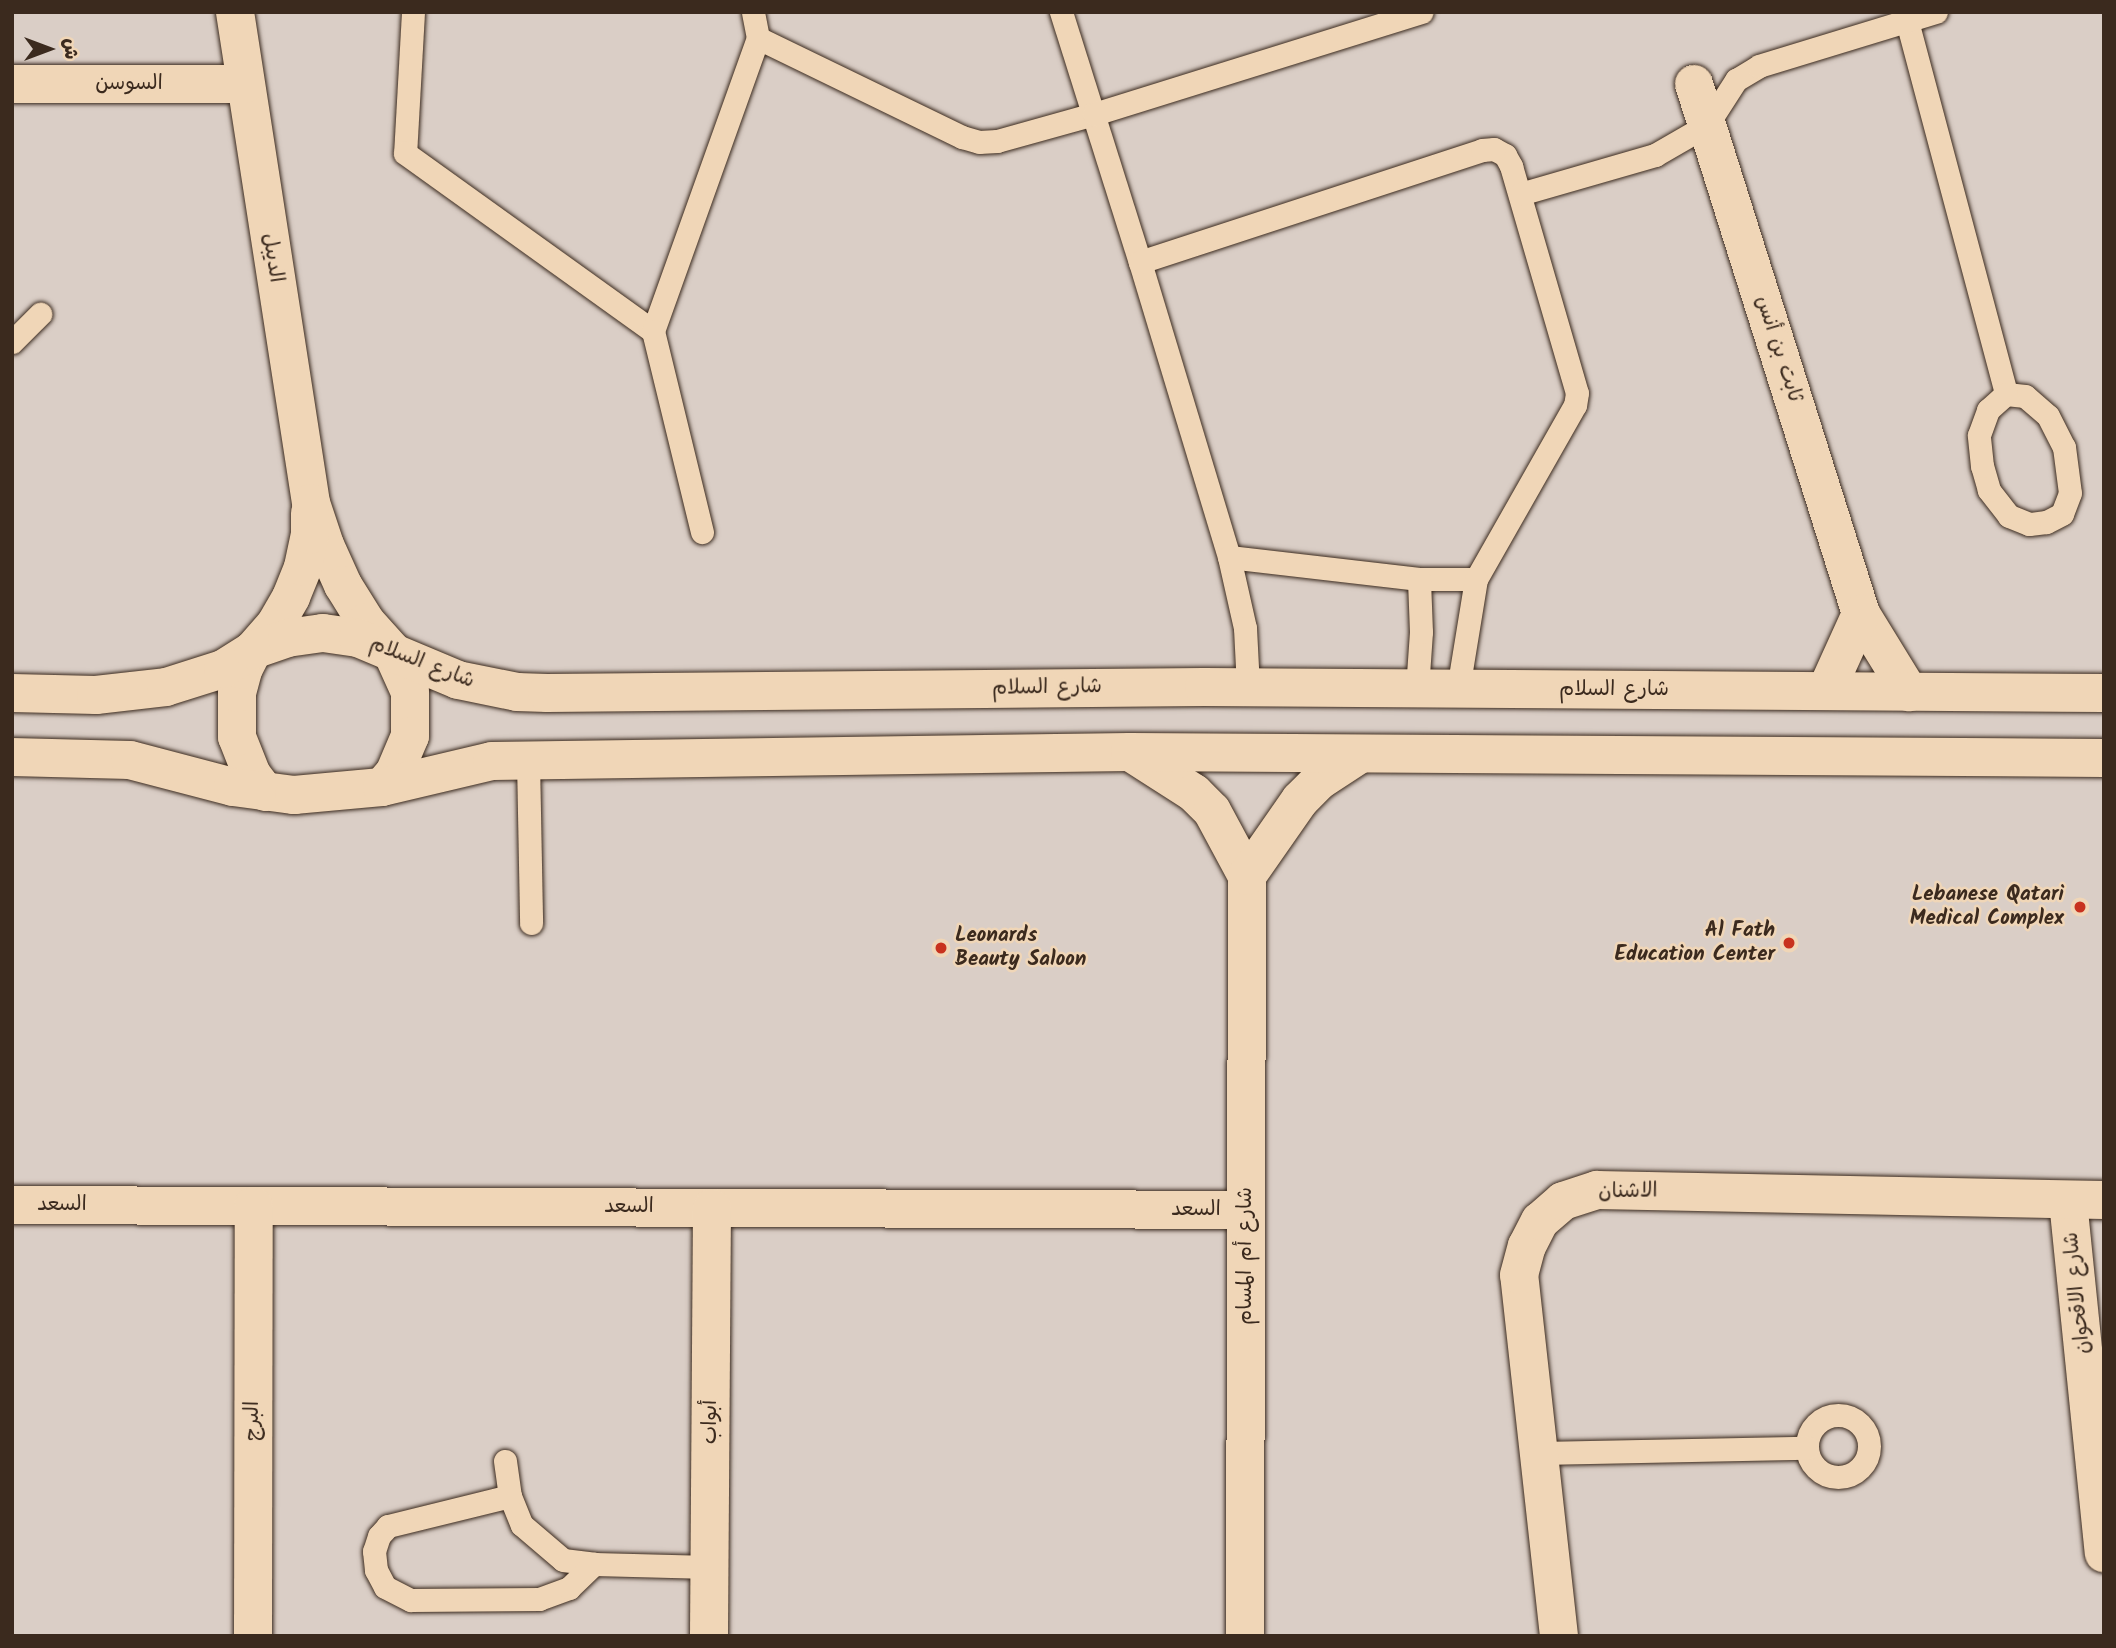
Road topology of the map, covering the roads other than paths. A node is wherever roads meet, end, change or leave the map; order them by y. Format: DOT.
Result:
graph roads {
  1 [pos="235,12"];
  2 [pos="413,12"];
  3 [pos="753,12"];
  4 [pos="1061,12"];
  5 [pos="1422,12"];
  6 [pos="1936,12"];
  7 [pos="1907,21"];
  8 [pos="758,38"];
  9 [pos="12,84"];
  10 [pos="245,84"];
  11 [pos="1694,84"];
  12 [pos="1094,114"];
  13 [pos="1707,125"];
  14 [pos="1520,194"];
  15 [pos="1140,262"];
  16 [pos="40,314"];
  17 [pos="653,331"];
  18 [pos="12,342"];
  19 [pos="2006,394"];
  20 [pos="311,503"];
  21 [pos="702,532"];
  22 [pos="1230,557"];
  23 [pos="1419,579"];
  24 [pos="1476,579"];
  25 [pos="1861,614"];
  26 [pos="253,650"];
  27 [pos="391,650"];
  28 [pos="1248,687"];
  29 [pos="1417,689"];
  30 [pos="1458,689"];
  31 [pos="1826,691"];
  32 [pos="1909,692"];
  33 [pos="12,693"];
  34 [pos="2104,693"];
  35 [pos="1130,752"];
  36 [pos="1360,754"];
  37 [pos="12,757"];
  38 [pos="2104,758"];
  39 [pos="528,760"];
  40 [pos="382,787"];
  41 [pos="265,792"];
  42 [pos="1247,876"];
  43 [pos="531,923"];
  44 [pos="2086,1200"];
  45 [pos="12,1205"];
  46 [pos="254,1206"];
  47 [pos="712,1208"];
  48 [pos="1246,1210"];
  49 [pos="1807,1448"];
  50 [pos="1538,1452"];
  51 [pos="505,1461"];
  52 [pos="510,1496"];
  53 [pos="2104,1553"];
  54 [pos="594,1564"];
  55 [pos="710,1567"];
  56 [pos="253,1636"];
  57 [pos="709,1636"];
  58 [pos="1245,1636"];
  59 [pos="1559,1636"];
  1 -- 10 [label="street, الديبل"];
  2 -- 17 [label="lane"];
  3 -- 8 [label="lane"];
  4 -- 12 [label="lane"];
  5 -- 12 [label="lane"];
  6 -- 7 [label="lane"];
  7 -- 13 [label="lane"];
  7 -- 19 [label="lane"];
  8 -- 12 [label="lane"];
  8 -- 17 [label="lane"];
  9 -- 10 [label="street, السوسن"];
  10 -- 20 [label="street, الديبل"];
  11 -- 13 [label="street, ثابت بن أنس"];
  12 -- 15 [label="lane"];
  13 -- 14 [label="lane"];
  13 -- 25 [label="street, ثابت بن أنس"];
  14 -- 15 [label="lane"];
  14 -- 24 [label="lane"];
  15 -- 22 [label="lane"];
  16 -- 18 [label="lane"];
  17 -- 21 [label="lane"];
  19 -- 19 [label="lane"];
  20 -- 26 [label="street, الديبل"];
  20 -- 27 [label="street, الديبل"];
  22 -- 23 [label="lane"];
  22 -- 28 [label="lane"];
  23 -- 24 [label="lane"];
  23 -- 29 [label="lane"];
  24 -- 30 [label="lane"];
  25 -- 31 [label="street"];
  25 -- 32 [label="street, ثابت بن أنس"];
  26 -- 27 [label="street, شارع السلام"];
  26 -- 33 [label="street, شارع السلام"];
  26 -- 41 [label="street, الديبل"];
  27 -- 28 [label="street, شارع السلام"];
  27 -- 40 [label="street, الديبل"];
  28 -- 29 [label="street, شارع السلام"];
  29 -- 30 [label="street, شارع السلام"];
  30 -- 31 [label="street, شارع السلام"];
  31 -- 32 [label="street, شارع السلام"];
  32 -- 34 [label="street, شارع السلام"];
  35 -- 36 [label="street"];
  35 -- 39 [label="street"];
  35 -- 42 [label="street, شارع أم المسام"];
  36 -- 38 [label="street"];
  36 -- 42 [label="street"];
  37 -- 41 [label="street"];
  39 -- 40 [label="street"];
  39 -- 43 [label="lane"];
  40 -- 41 [label="street"];
  42 -- 48 [label="street, شارع أم المسام"];
  44 -- 50 [label="street, الاشنان"];
  44 -- 53 [label="street, شارع الاقحوان"];
  45 -- 46 [label="street, السعد"];
  46 -- 47 [label="street, السعد"];
  46 -- 56 [label="street, البرج"];
  47 -- 48 [label="street, السعد"];
  47 -- 55 [label="street, أبواب"];
  48 -- 58 [label="street, شارع أم المسام"];
  49 -- 50 [label="lane"];
  50 -- 59 [label="street, الاشنان"];
  51 -- 52 [label="lane"];
  52 -- 54 [label="lane"];
  52 -- 54 [label="lane"];
  54 -- 55 [label="lane"];
  55 -- 57 [label="street, أبواب"];
}
